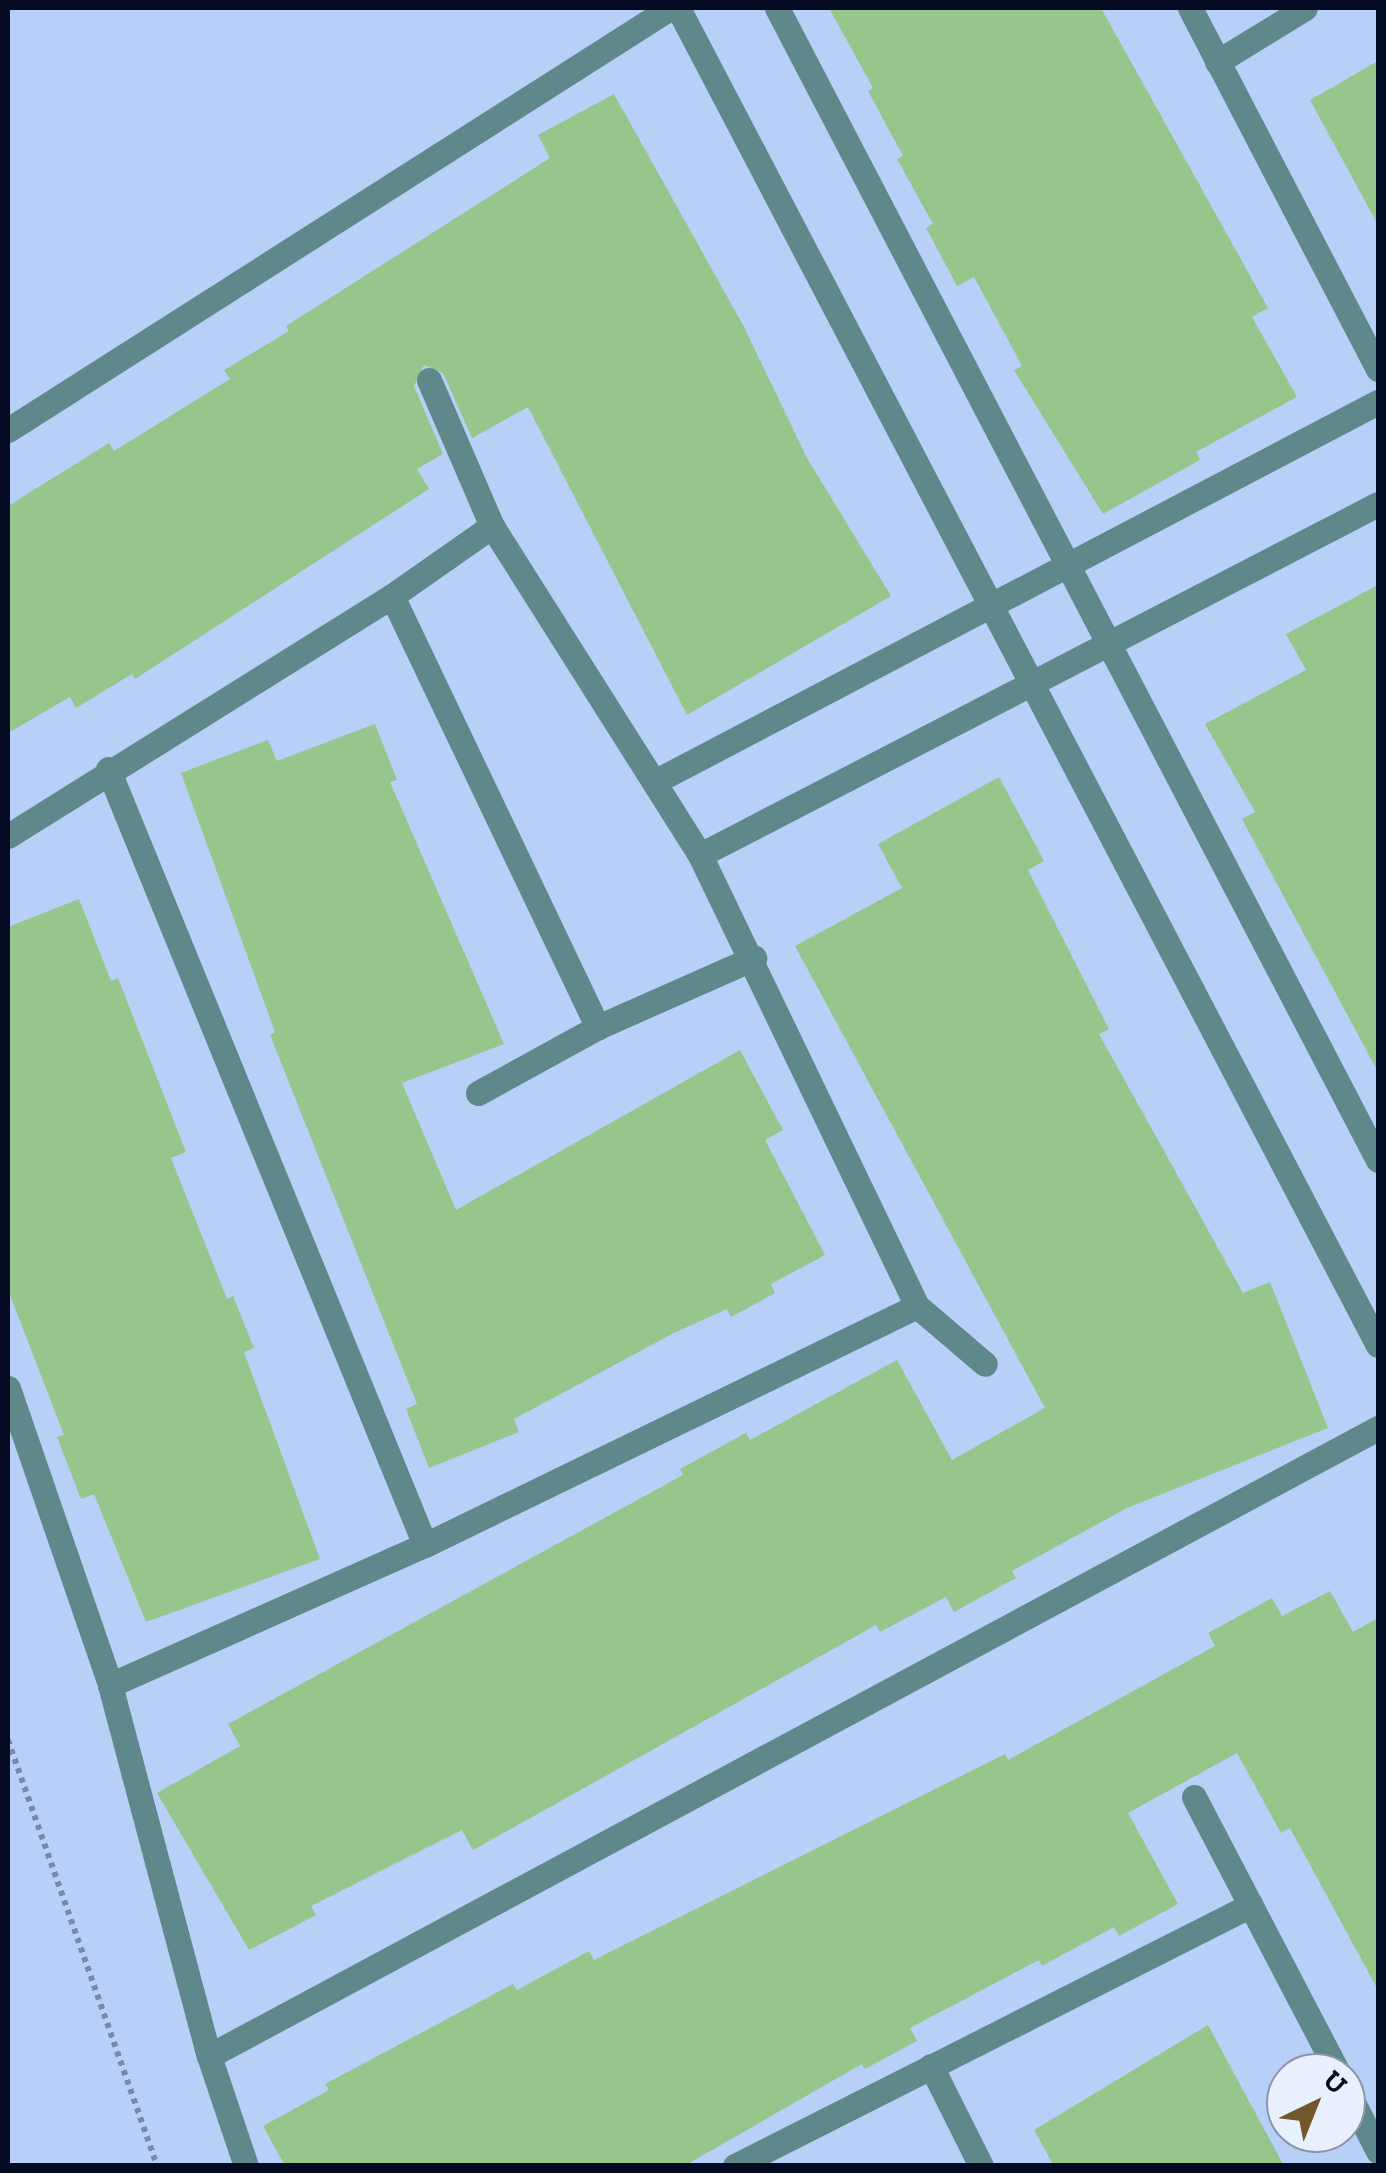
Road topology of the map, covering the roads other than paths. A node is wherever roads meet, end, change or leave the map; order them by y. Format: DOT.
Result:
graph roads {
  1 [pos="670,8"];
  2 [pos="678,8"];
  3 [pos="777,8"];
  4 [pos="1190,8"];
  5 [pos="1305,8"];
  6 [pos="1217,62"];
  7 [pos="1378,369"];
  8 [pos="429,380"];
  9 [pos="1378,402"];
  10 [pos="8,430"];
  11 [pos="1378,504"];
  12 [pos="492,526"];
  13 [pos="1070,565"];
  14 [pos="392,596"];
  15 [pos="994,606"];
  16 [pos="1107,643"];
  17 [pos="1030,684"];
  18 [pos="108,769"];
  19 [pos="656,781"];
  20 [pos="8,836"];
  21 [pos="700,855"];
  22 [pos="754,958"];
  23 [pos="598,1026"];
  24 [pos="478,1092"];
  25 [pos="1378,1160"];
  26 [pos="917,1306"];
  27 [pos="1378,1344"];
  28 [pos="985,1364"];
  29 [pos="8,1388"];
  30 [pos="1378,1428"];
  31 [pos="425,1545"];
  32 [pos="110,1685"];
  33 [pos="1194,1797"];
  34 [pos="1252,1905"];
  35 [pos="1328,2053"];
  36 [pos="208,2056"];
  37 [pos="931,2066"];
  38 [pos="1366,2128"];
  39 [pos="1378,2152"];
  40 [pos="246,2166"];
  41 [pos="735,2166"];
  42 [pos="981,2166"];
  1 -- 10 [label="street"];
  2 -- 15 [label="street"];
  3 -- 13 [label="street"];
  4 -- 6 [label="street"];
  5 -- 6 [label="street"];
  6 -- 7 [label="street"];
  8 -- 12 [label="street"];
  9 -- 13 [label="street"];
  11 -- 16 [label="street"];
  12 -- 14 [label="street"];
  12 -- 19 [label="street"];
  13 -- 15 [label="street"];
  13 -- 16 [label="street"];
  14 -- 18 [label="street"];
  14 -- 23 [label="street"];
  15 -- 17 [label="street"];
  15 -- 19 [label="street"];
  16 -- 17 [label="street"];
  16 -- 25 [label="street"];
  17 -- 21 [label="street"];
  17 -- 27 [label="street"];
  18 -- 20 [label="street"];
  18 -- 31 [label="street"];
  19 -- 21 [label="street"];
  21 -- 22 [label="street"];
  22 -- 23 [label="street"];
  22 -- 26 [label="street"];
  23 -- 24 [label="street"];
  26 -- 28 [label="street"];
  26 -- 31 [label="street"];
  29 -- 32 [label="street"];
  30 -- 36 [label="street"];
  31 -- 32 [label="street"];
  32 -- 36 [label="street"];
  33 -- 34 [label="street"];
  34 -- 35 [label="street"];
  34 -- 37 [label="street"];
  36 -- 40 [label="street"];
  37 -- 41 [label="street"];
  37 -- 42 [label="street"];
  38 -- 39 [label="street"];
}
